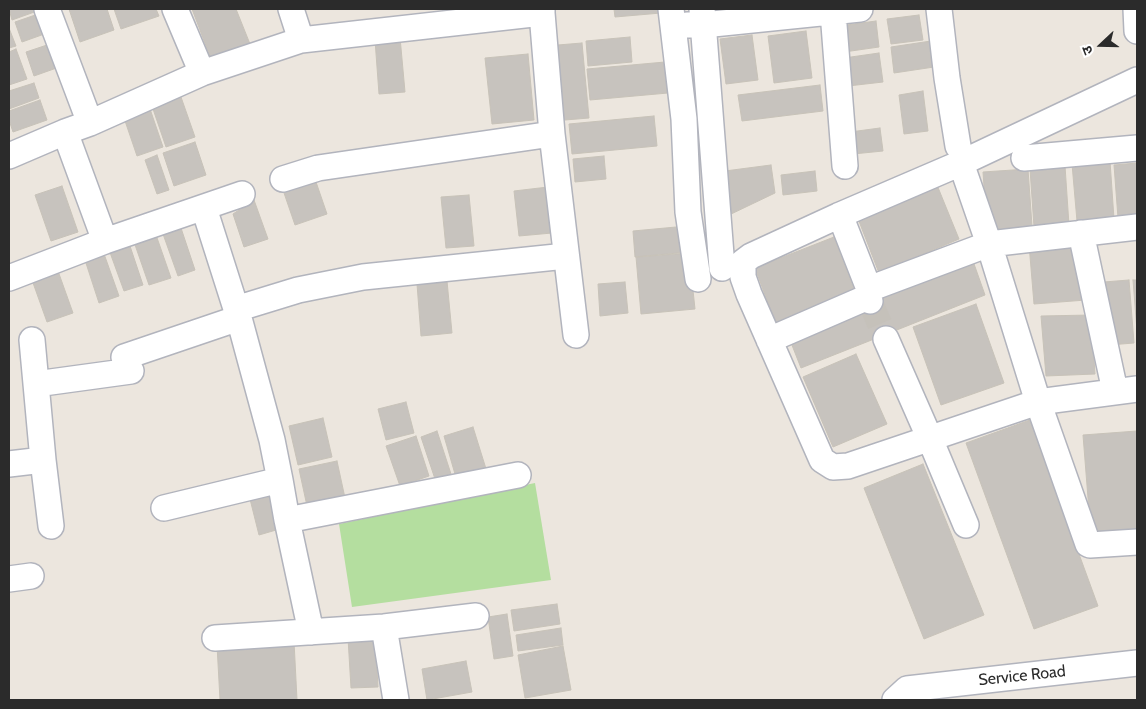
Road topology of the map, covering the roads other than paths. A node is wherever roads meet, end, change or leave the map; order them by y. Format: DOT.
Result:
graph roads {
  1 [pos="46,9"];
  2 [pos="175,9"];
  3 [pos="291,9"];
  4 [pos="860,9"];
  5 [pos="939,9"];
  6 [pos="1136,9"];
  7 [pos="542,11"];
  8 [pos="833,12"];
  9 [pos="672,17"];
  10 [pos="702,17"];
  11 [pos="1137,31"];
  12 [pos="301,40"];
  13 [pos="202,73"];
  14 [pos="1137,80"];
  15 [pos="90,123"];
  16 [pos="65,132"];
  17 [pos="552,134"];
  18 [pos="1137,148"];
  19 [pos="960,154"];
  20 [pos="9,156"];
  21 [pos="1024,158"];
  22 [pos="845,166"];
  23 [pos="283,179"];
  24 [pos="242,194"];
  25 [pos="204,208"];
  26 [pos="840,215"];
  27 [pos="1137,227"];
  28 [pos="1081,233"];
  29 [pos="105,241"];
  30 [pos="989,244"];
  31 [pos="566,256"];
  32 [pos="722,268"];
  33 [pos="9,278"];
  34 [pos="698,279"];
  35 [pos="869,296"];
  36 [pos="237,314"];
  37 [pos="576,334"];
  38 [pos="886,339"];
  39 [pos="32,340"];
  40 [pos="769,340"];
  41 [pos="36,384"];
  42 [pos="1126,390"];
  43 [pos="1038,402"];
  44 [pos="930,439"];
  45 [pos="42,460"];
  46 [pos="9,464"];
  47 [pos="518,475"];
  48 [pos="280,480"];
  49 [pos="164,508"];
  50 [pos="287,520"];
  51 [pos="966,525"];
  52 [pos="51,526"];
  53 [pos="1137,542"];
  54 [pos="476,616"];
  55 [pos="384,627"];
  56 [pos="311,632"];
  57 [pos="215,638"];
  58 [pos="1137,663"];
  59 [pos="901,695"];
  60 [pos="396,700"];
  1 -- 15 [label="street"];
  2 -- 13 [label="street"];
  3 -- 12 [label="street"];
  4 -- 8 [label="street"];
  5 -- 19 [label="street"];
  6 -- 11 [label="street"];
  7 -- 12 [label="street"];
  7 -- 17 [label="street"];
  8 -- 10 [label="street"];
  8 -- 22 [label="street"];
  9 -- 10 [label="street"];
  9 -- 34 [label="street"];
  10 -- 32 [label="street"];
  12 -- 13 [label="street"];
  13 -- 15 [label="street"];
  14 -- 19 [label="street"];
  15 -- 16 [label="street"];
  16 -- 20 [label="street"];
  16 -- 29 [label="street"];
  17 -- 23 [label="street"];
  17 -- 31 [label="street"];
  18 -- 21 [label="street"];
  19 -- 26 [label="street"];
  19 -- 30 [label="street"];
  24 -- 25 [label="street"];
  25 -- 29 [label="street"];
  25 -- 36 [label="street"];
  26 -- 35 [label="street"];
  26 -- 40 [label="street"];
  27 -- 28 [label="street"];
  28 -- 30 [label="street"];
  28 -- 42 [label="street"];
  29 -- 33 [label="street"];
  30 -- 35 [label="street"];
  30 -- 43 [label="street"];
  31 -- 36 [label="street"];
  31 -- 37 [label="street"];
  35 -- 40 [label="street"];
  36 -- 41 [label="street"];
  36 -- 48 [label="street"];
  38 -- 44 [label="street"];
  39 -- 41 [label="street"];
  40 -- 44 [label="street"];
  41 -- 45 [label="street"];
  42 -- 43 [label="street"];
  43 -- 44 [label="street"];
  43 -- 53 [label="street"];
  44 -- 51 [label="street"];
  45 -- 46 [label="street"];
  45 -- 52 [label="street"];
  47 -- 50 [label="street"];
  48 -- 49 [label="street"];
  48 -- 50 [label="street"];
  50 -- 56 [label="street"];
  54 -- 55 [label="street"];
  55 -- 56 [label="street"];
  55 -- 60 [label="street"];
  56 -- 57 [label="street"];
  58 -- 59 [label="street, Service Road"];
}
